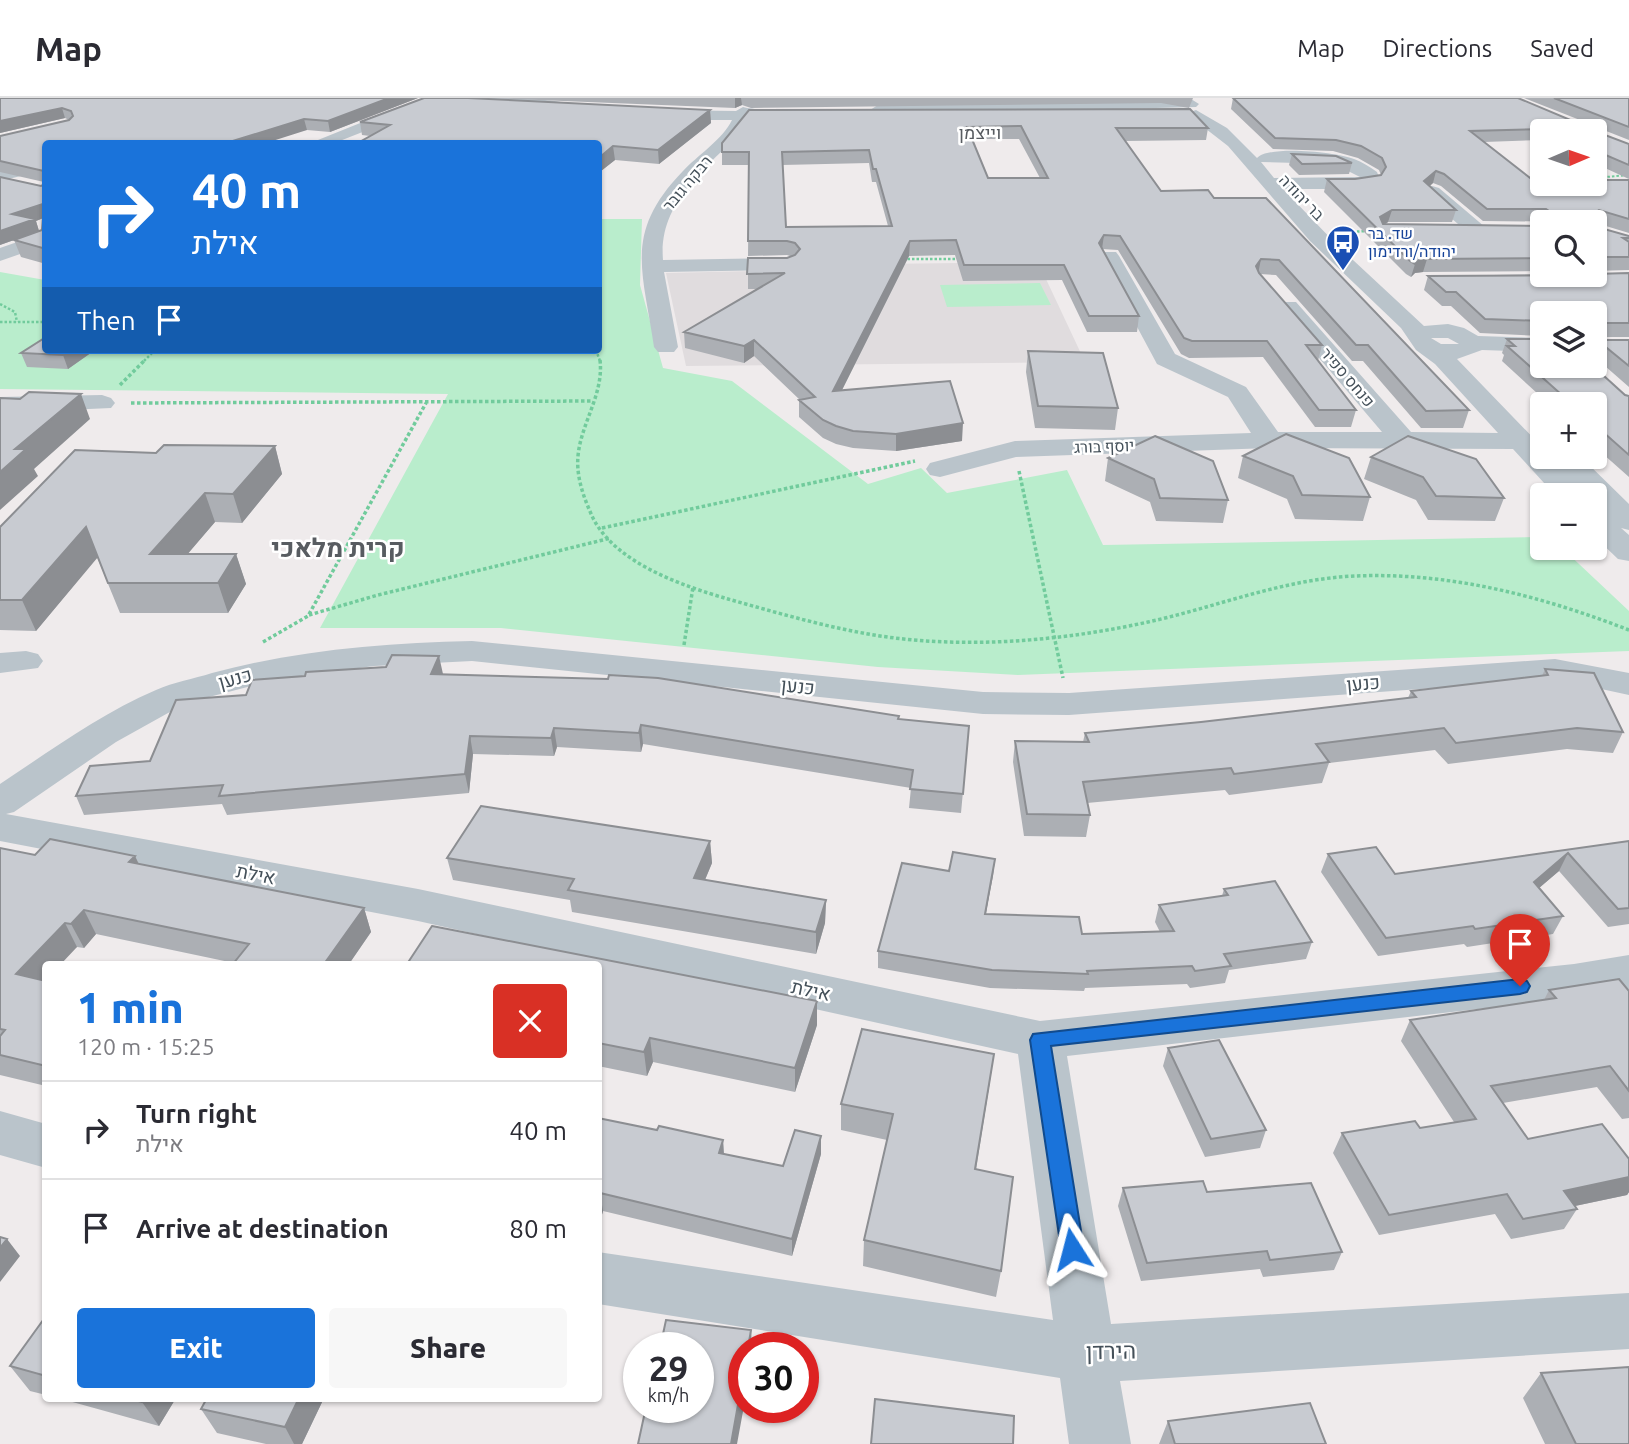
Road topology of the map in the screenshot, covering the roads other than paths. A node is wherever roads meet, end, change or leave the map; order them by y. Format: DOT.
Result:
graph roads {
  1 [pos="403,99"];
  2 [pos="476,100"];
  3 [pos="574,105"];
  4 [pos="1203,108"];
  5 [pos="1012,110"];
  6 [pos="638,112"];
  7 [pos="817,113"];
  8 [pos="742,114"];
  9 [pos="309,140"];
  10 [pos="327,140"];
  11 [pos="1266,158"];
  12 [pos="42,166"];
  13 [pos="0,178"];
  14 [pos="1269,183"];
  15 [pos="1290,185"];
  16 [pos="34,188"];
  17 [pos="1432,192"];
  18 [pos="1478,230"];
  19 [pos="1503,230"];
  20 [pos="1452,231"];
  21 [pos="42,232"];
  22 [pos="42,239"];
  23 [pos="0,247"];
  24 [pos="0,255"];
  25 [pos="1109,256"];
  26 [pos="786,264"];
  27 [pos="655,266"];
  28 [pos="1275,292"];
  29 [pos="1447,342"];
  30 [pos="1530,345"];
  31 [pos="666,347"];
  32 [pos="102,403"];
  33 [pos="0,405"];
  34 [pos="1530,438"];
  35 [pos="1270,440"];
  36 [pos="1402,440"];
  37 [pos="940,469"];
  38 [pos="1576,469"];
  39 [pos="1629,520"];
  40 [pos="1607,531"];
  41 [pos="1629,552"];
  42 [pos="1629,684"];
  43 [pos="0,803"];
  44 [pos="0,827"];
  45 [pos="1629,972"];
  46 [pos="1040,1040"];
  47 [pos="0,1133"];
  48 [pos="42,1145"];
  49 [pos="602,1279"];
  50 [pos="1629,1321"];
  51 [pos="1089,1354"];
  52 [pos="1100,1444"];
  1 -- 9 [label="street"];
  1 -- 10 [label="street"];
  2 -- 3 [label="street"];
  4 -- 5 [label="street"];
  4 -- 5 [label="street"];
  4 -- 11 [label="street, בר יהודה"];
  4 -- 14 [label="street, בר יהודה"];
  5 -- 5 [label="street"];
  6 -- 8 [label="street"];
  7 -- 8 [label="street"];
  8 -- 27 [label="street, רבקה גובר"];
  11 -- 15 [label="street, בר יהודה"];
  11 -- 15 [label="street"];
  12 -- 13 [label="street"];
  13 -- 16 [label="street"];
  14 -- 15 [label="street"];
  14 -- 29 [label="street, בר יהודה"];
  15 -- 29 [label="street, בר יהודה"];
  17 -- 18 [label="street"];
  18 -- 19 [label="street"];
  18 -- 20 [label="street"];
  21 -- 23 [label="street"];
  22 -- 24 [label="street"];
  25 -- 35 [label="street"];
  26 -- 27 [label="street"];
  27 -- 31 [label="street, רבקה גובר"];
  28 -- 36 [label="street, פנחס ספיר"];
  29 -- 30 [label="street"];
  29 -- 34 [label="street, בר יהודה"];
  32 -- 33 [label="street"];
  34 -- 36 [label="street, יוסף בורג"];
  35 -- 36 [label="street, יוסף בורג"];
  35 -- 37 [label="street, יוסף בורג"];
  38 -- 39 [label="street"];
  40 -- 41 [label="street"];
  42 -- 43 [label="street, כנען"];
  44 -- 46 [label="street, אילת"];
  45 -- 46 [label="street, אילת"];
  46 -- 51 [label="street"];
  47 -- 48 [label="street"];
  49 -- 51 [label="street, הירדן"];
  50 -- 51 [label="street, הירדן"];
  51 -- 52 [label="street"];
}
